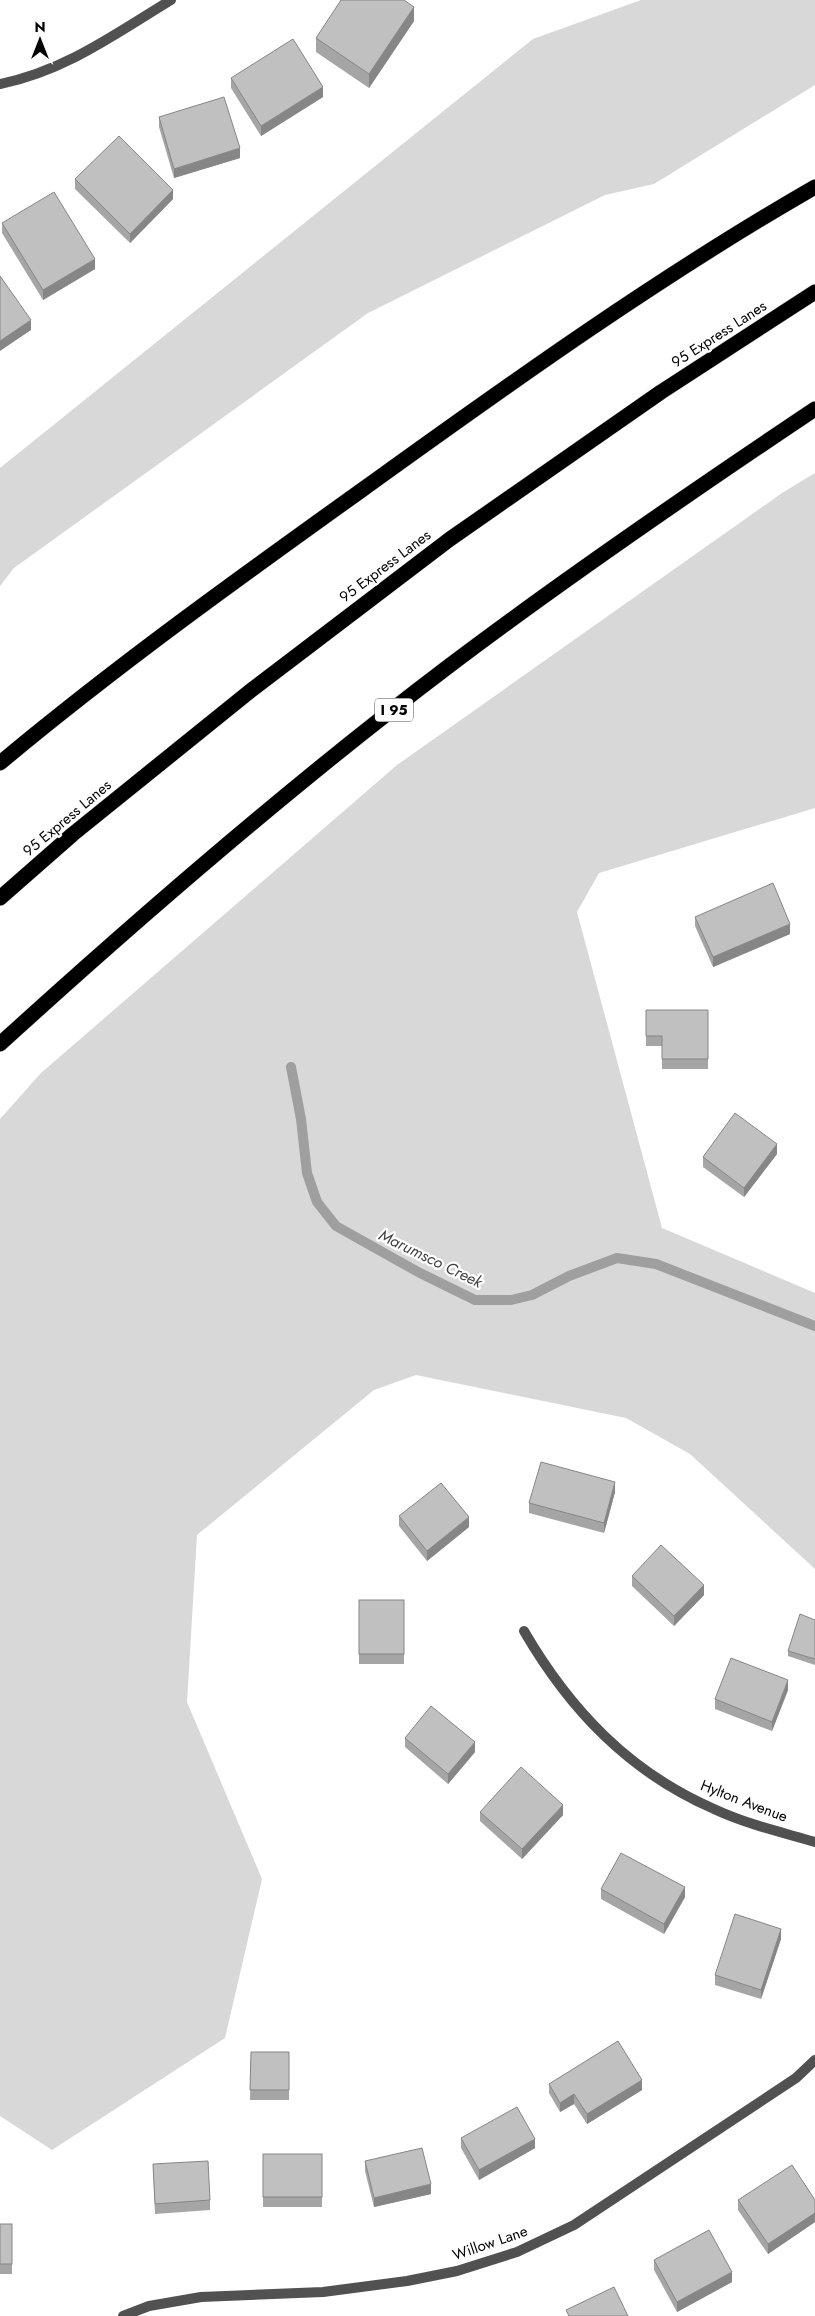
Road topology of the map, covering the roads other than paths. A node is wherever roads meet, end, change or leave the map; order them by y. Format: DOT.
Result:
graph roads {
  1 [pos="171,0"];
  2 [pos="0,84"];
  3 [pos="815,187"];
  4 [pos="815,292"];
  5 [pos="815,409"];
  6 [pos="0,763"];
  7 [pos="0,898"];
  8 [pos="0,1044"];
  9 [pos="524,1631"];
  10 [pos="815,1842"];
  11 [pos="815,2060"];
  12 [pos="123,2316"];
  1 -- 2 [label="street"];
  3 -- 6 [label="highway"];
  4 -- 7 [label="highway, 95 Express Lanes"];
  5 -- 8 [label="highway, I 95"];
  9 -- 10 [label="street, Hylton Avenue"];
  11 -- 12 [label="street, Willow Lane"];
}
